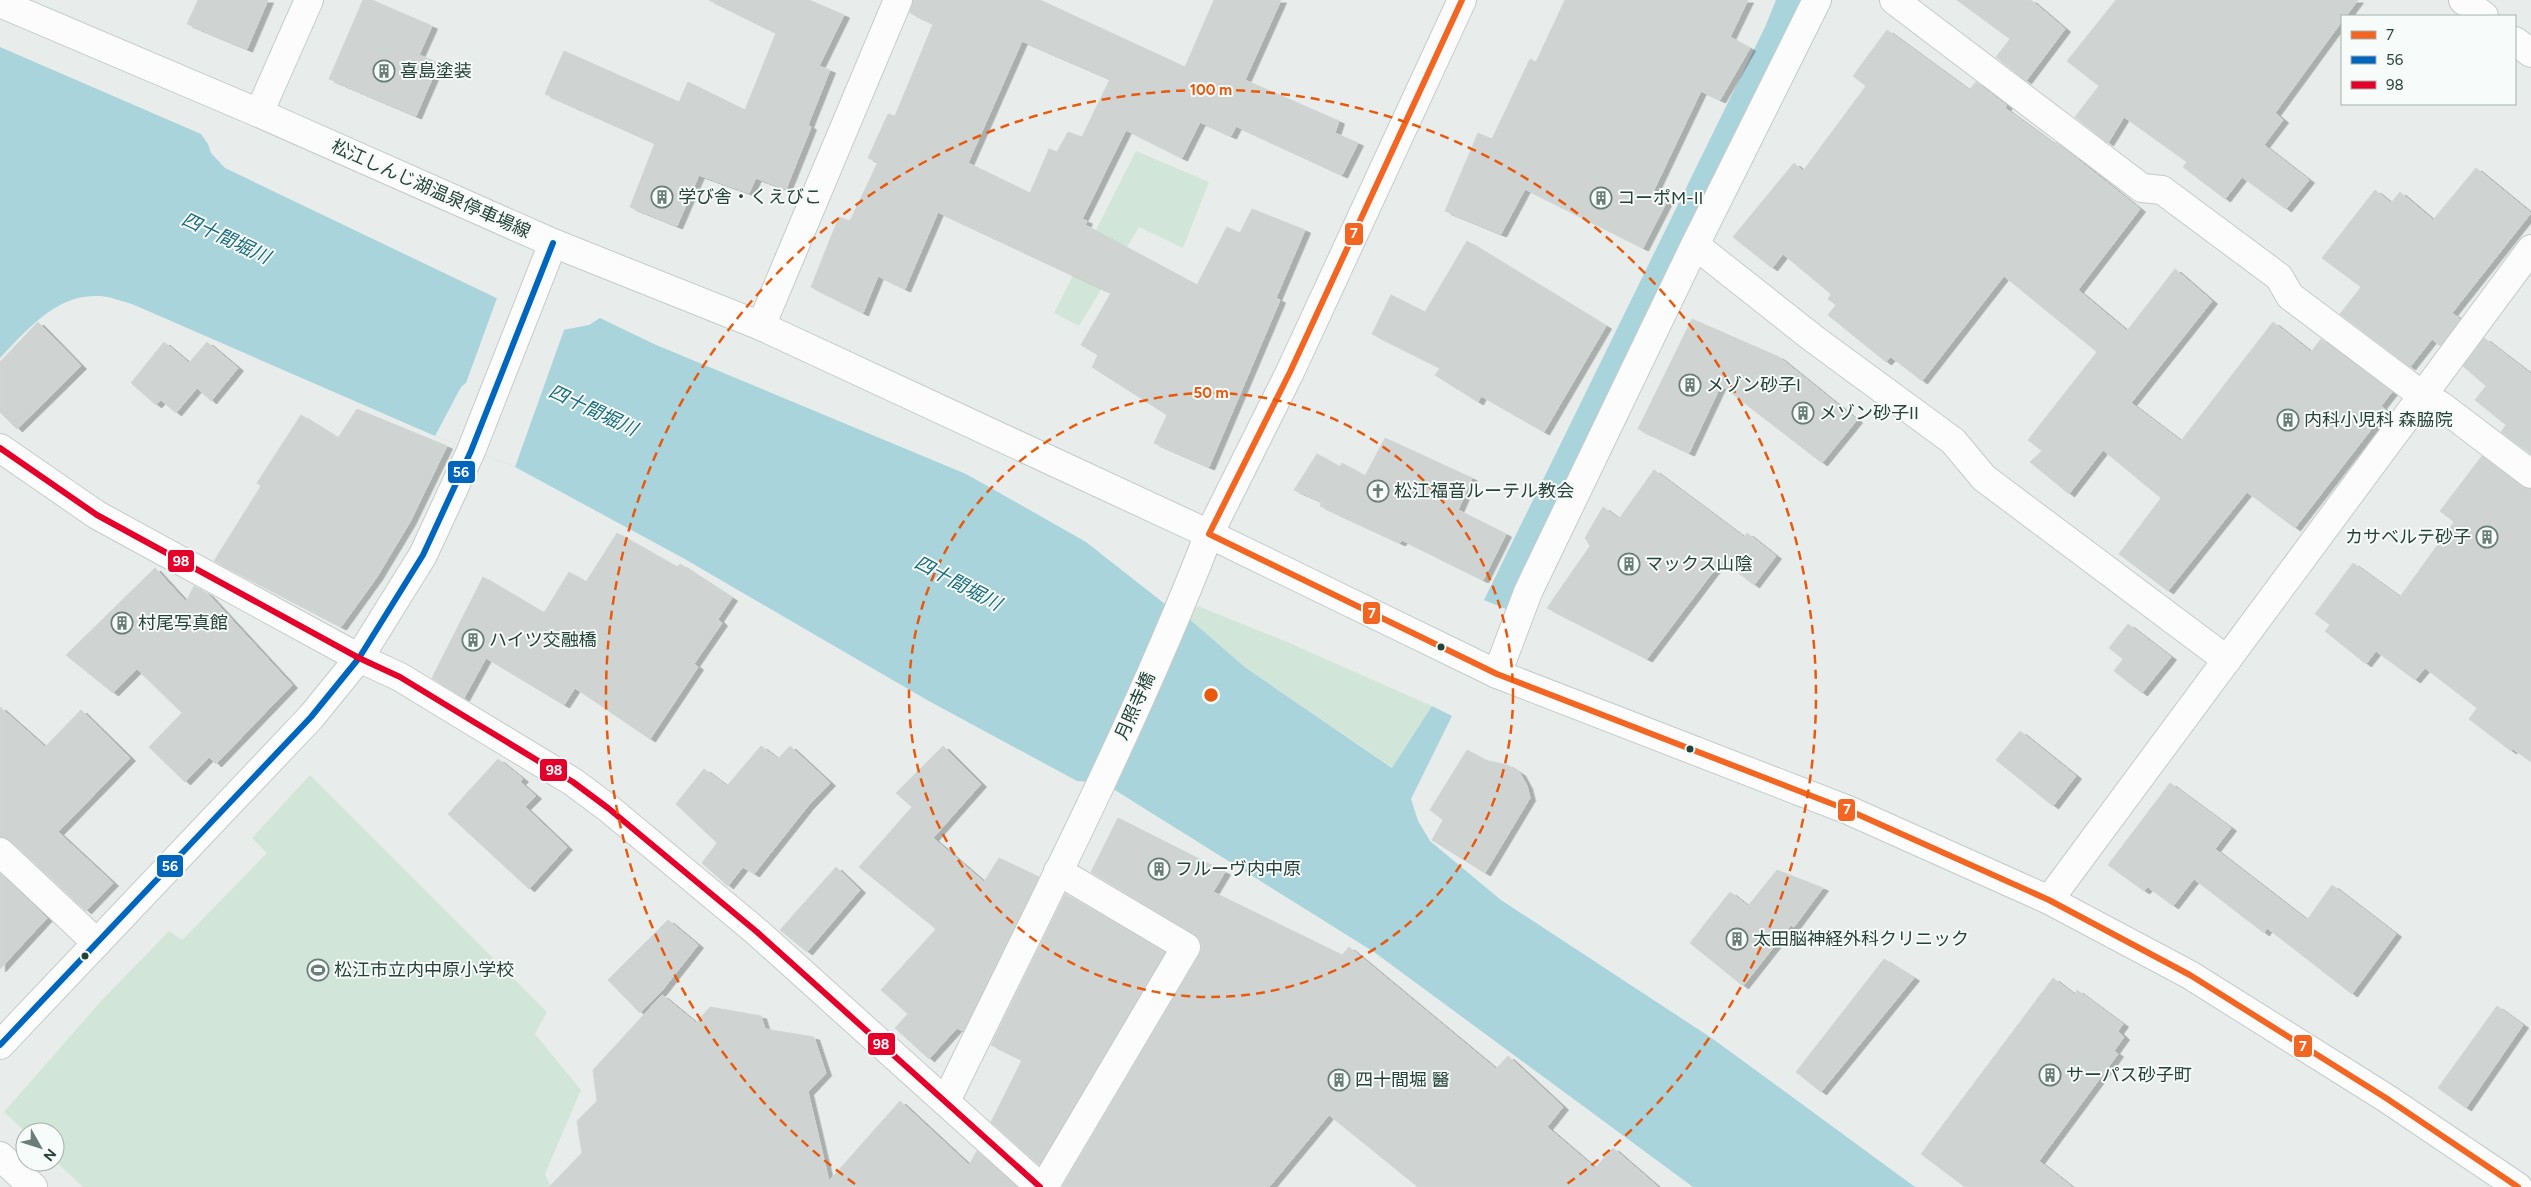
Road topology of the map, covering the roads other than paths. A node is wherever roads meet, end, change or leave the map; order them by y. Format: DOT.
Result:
graph roads {
  1 [pos="309,0"];
  2 [pos="898,0"];
  3 [pos="1462,0"];
  4 [pos="1817,0"];
  5 [pos="1894,0"];
  6 [pos="2463,0"];
  7 [pos="0,3"];
  8 [pos="2483,15"];
  9 [pos="2516,41"];
  10 [pos="2531,53"];
  11 [pos="259,113"];
  12 [pos="553,243"];
  13 [pos="1695,245"];
  14 [pos="2531,249"];
  15 [pos="2522,277"];
  16 [pos="760,326"];
  17 [pos="2423,396"];
  18 [pos="0,448"];
  19 [pos="2531,474"];
  20 [pos="1209,534"];
  21 [pos="359,658"];
  22 [pos="2227,660"];
  23 [pos="1497,674"];
  24 [pos="0,852"];
  25 [pos="1058,871"];
  26 [pos="2049,900"];
  27 [pos="97,943"];
  28 [pos="0,1046"];
  29 [pos="946,1101"];
  30 [pos="0,1156"];
  31 [pos="33,1187"];
  32 [pos="1042,1187"];
  33 [pos="2518,1187"];
  1 -- 11 [label="street"];
  2 -- 16 [label="street"];
  3 -- 20 [label="street, 月照寺橋"];
  4 -- 13 [label="street"];
  5 -- 17 [label="street"];
  6 -- 8 [label="street"];
  7 -- 11 [label="street, 松江しんじ湖温泉停車場線"];
  9 -- 10 [label="street"];
  11 -- 12 [label="street, 松江しんじ湖温泉停車場線"];
  12 -- 16 [label="street"];
  12 -- 21 [label="street, 松江しんじ湖温泉停車場線"];
  13 -- 22 [label="street"];
  13 -- 23 [label="street"];
  14 -- 15 [label="street"];
  15 -- 17 [label="street"];
  16 -- 20 [label="street"];
  17 -- 19 [label="street"];
  17 -- 22 [label="street"];
  18 -- 21 [label="street"];
  20 -- 23 [label="street"];
  20 -- 25 [label="street, 月照寺橋"];
  21 -- 27 [label="street, 松江しんじ湖温泉停車場線"];
  21 -- 29 [label="street"];
  22 -- 26 [label="street"];
  23 -- 26 [label="street"];
  24 -- 27 [label="street"];
  25 -- 29 [label="street, 月照寺橋"];
  25 -- 32 [label="street"];
  26 -- 33 [label="street"];
  27 -- 28 [label="street, 松江しんじ湖温泉停車場線"];
  29 -- 32 [label="street"];
  30 -- 31 [label="street"];
}
